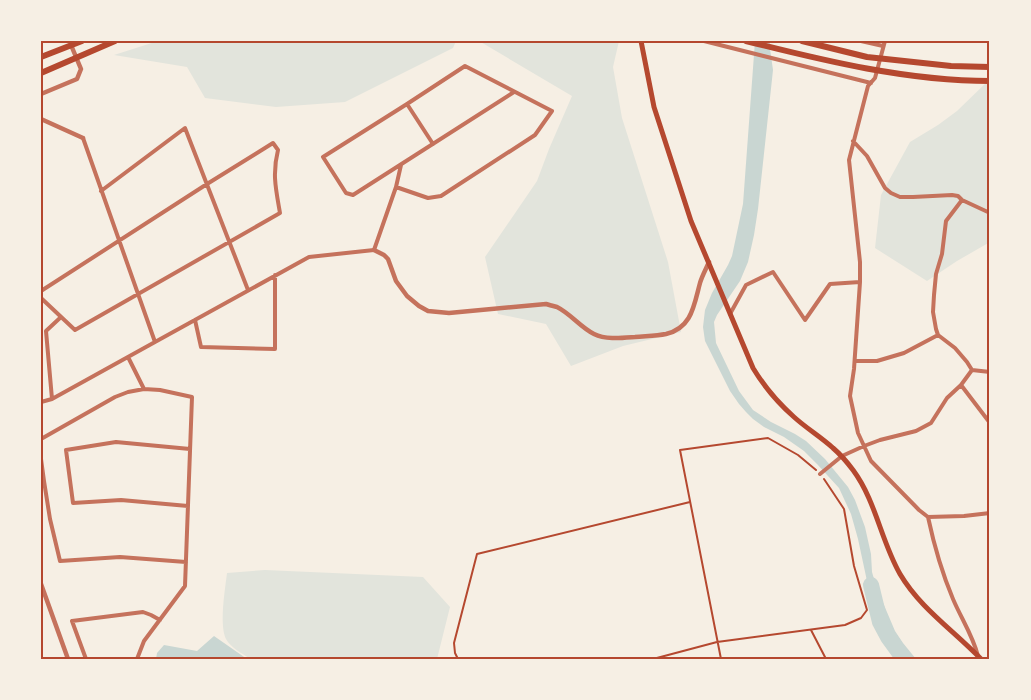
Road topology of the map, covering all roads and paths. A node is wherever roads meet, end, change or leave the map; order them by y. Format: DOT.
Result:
graph roads {
  1 [pos="82,41"];
  2 [pos="115,41"];
  3 [pos="641,41"];
  4 [pos="704,41"];
  5 [pos="746,41"];
  6 [pos="802,41"];
  7 [pos="861,41"];
  8 [pos="71,43"];
  9 [pos="884,44"];
  10 [pos="41,57"];
  11 [pos="76,58"];
  12 [pos="990,67"];
  13 [pos="41,72"];
  14 [pos="990,81"];
  15 [pos="871,83"];
  16 [pos="514,92"];
  17 [pos="41,94"];
  18 [pos="407,104"];
  19 [pos="41,119"];
  20 [pos="83,138"];
  21 [pos="853,141"];
  22 [pos="433,144"];
  23 [pos="401,165"];
  24 [pos="207,184"];
  25 [pos="396,188"];
  26 [pos="102,191"];
  27 [pos="962,200"];
  28 [pos="990,213"];
  29 [pos="120,240"];
  30 [pos="230,242"];
  31 [pos="374,250"];
  32 [pos="709,262"];
  33 [pos="275,275"];
  34 [pos="860,282"];
  35 [pos="248,290"];
  36 [pos="41,291"];
  37 [pos="138,295"];
  38 [pos="41,298"];
  39 [pos="729,312"];
  40 [pos="61,317"];
  41 [pos="195,320"];
  42 [pos="938,335"];
  43 [pos="155,342"];
  44 [pos="128,357"];
  45 [pos="855,361"];
  46 [pos="972,370"];
  47 [pos="990,372"];
  48 [pos="961,385"];
  49 [pos="144,389"];
  50 [pos="52,399"];
  51 [pos="41,402"];
  52 [pos="990,423"];
  53 [pos="41,439"];
  54 [pos="864,446"];
  55 [pos="190,449"];
  56 [pos="842,456"];
  57 [pos="41,459"];
  58 [pos="820,474"];
  59 [pos="43,481"];
  60 [pos="690,502"];
  61 [pos="188,506"];
  62 [pos="990,513"];
  63 [pos="928,517"];
  64 [pos="186,562"];
  65 [pos="41,584"];
  66 [pos="160,620"];
  67 [pos="811,630"];
  68 [pos="717,642"];
  69 [pos="980,658"];
  70 [pos="68,659"];
  71 [pos="86,659"];
  72 [pos="136,659"];
  73 [pos="458,659"];
  74 [pos="653,659"];
  75 [pos="721,659"];
  76 [pos="826,659"];
  1 -- 8 [label="highway"];
  2 -- 11 [label="highway"];
  3 -- 32 [label="main road"];
  4 -- 15 [label="street"];
  5 -- 14 [label="highway"];
  6 -- 12 [label="highway"];
  7 -- 9 [label="street"];
  8 -- 10 [label="highway"];
  8 -- 11 [label="street"];
  9 -- 15 [label="street"];
  11 -- 13 [label="highway"];
  11 -- 17 [label="street"];
  15 -- 21 [label="street"];
  16 -- 18 [label="street"];
  16 -- 22 [label="street"];
  16 -- 25 [label="street"];
  18 -- 22 [label="street"];
  18 -- 23 [label="street"];
  19 -- 20 [label="street"];
  20 -- 26 [label="street"];
  21 -- 27 [label="street"];
  21 -- 34 [label="street"];
  22 -- 23 [label="street"];
  23 -- 25 [label="street"];
  24 -- 26 [label="street"];
  24 -- 29 [label="street"];
  24 -- 30 [label="street"];
  24 -- 30 [label="street"];
  25 -- 31 [label="street"];
  26 -- 29 [label="street"];
  27 -- 28 [label="street"];
  27 -- 42 [label="street"];
  29 -- 36 [label="street"];
  29 -- 37 [label="street"];
  30 -- 35 [label="street"];
  30 -- 37 [label="street"];
  31 -- 32 [label="street"];
  31 -- 33 [label="street"];
  32 -- 39 [label="main road"];
  33 -- 35 [label="street"];
  33 -- 41 [label="street"];
  34 -- 39 [label="street"];
  34 -- 45 [label="street"];
  35 -- 41 [label="street"];
  37 -- 40 [label="street"];
  37 -- 43 [label="street"];
  38 -- 40 [label="street"];
  39 -- 56 [label="main road"];
  40 -- 50 [label="street"];
  41 -- 43 [label="street"];
  42 -- 45 [label="street"];
  42 -- 46 [label="street"];
  43 -- 44 [label="street"];
  44 -- 49 [label="street"];
  44 -- 50 [label="street"];
  45 -- 54 [label="street"];
  46 -- 47 [label="street"];
  46 -- 48 [label="street"];
  48 -- 52 [label="street"];
  48 -- 54 [label="street"];
  49 -- 53 [label="street"];
  49 -- 55 [label="street"];
  50 -- 51 [label="street"];
  54 -- 56 [label="street"];
  54 -- 63 [label="street"];
  55 -- 61 [label="street"];
  55 -- 61 [label="street"];
  56 -- 58 [label="street"];
  56 -- 69 [label="main road"];
  57 -- 59 [label="street"];
  58 -- 60 [label="path"];
  58 -- 67 [label="path"];
  59 -- 64 [label="street"];
  60 -- 68 [label="path"];
  60 -- 73 [label="path"];
  61 -- 64 [label="street"];
  62 -- 63 [label="street"];
  63 -- 69 [label="street"];
  64 -- 66 [label="street"];
  65 -- 70 [label="street"];
  66 -- 71 [label="street"];
  66 -- 72 [label="street"];
  67 -- 68 [label="path"];
  67 -- 76 [label="path"];
  68 -- 74 [label="path"];
  68 -- 75 [label="path"];
}
